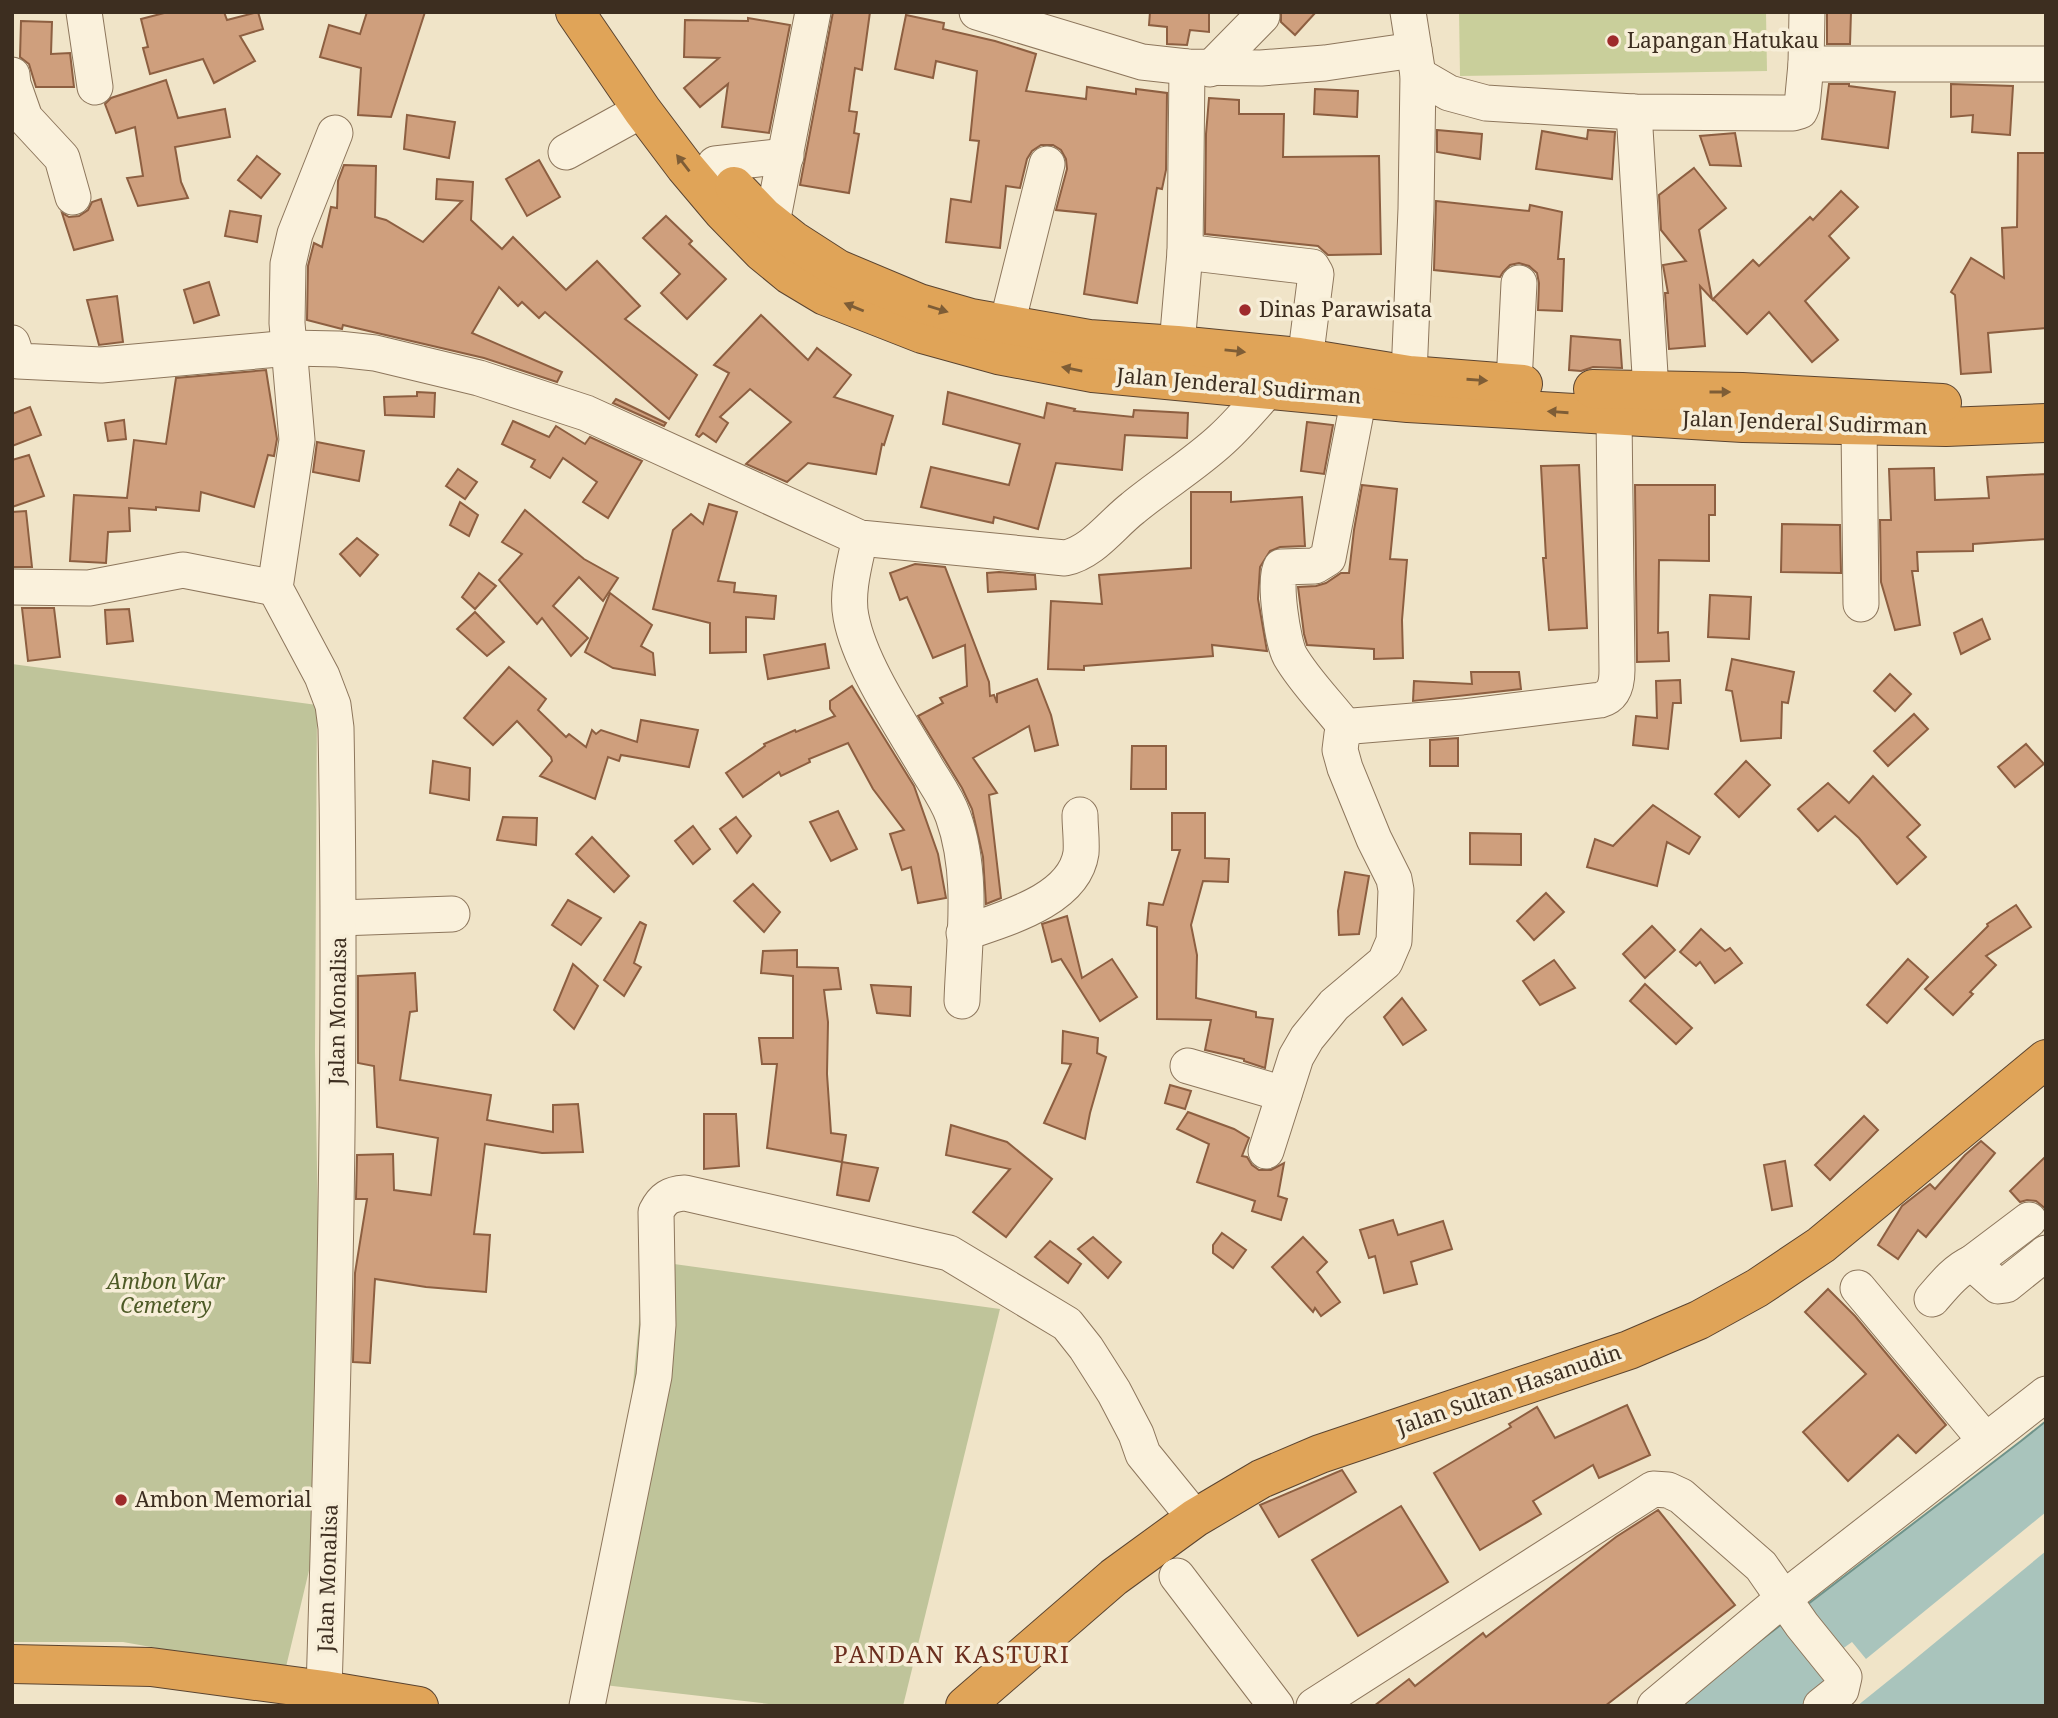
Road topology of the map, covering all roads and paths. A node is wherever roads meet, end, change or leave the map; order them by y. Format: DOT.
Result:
graph roads {
  1 [pos="84,12"];
  2 [pos="575,12"];
  3 [pos="601,12"];
  4 [pos="813,12"];
  5 [pos="977,12"];
  6 [pos="1408,12"];
  7 [pos="1807,12"];
  8 [pos="1262,16"];
  9 [pos="1074,27"];
  10 [pos="1416,63"];
  11 [pos="1806,64"];
  12 [pos="2046,64"];
  13 [pos="1198,68"];
  14 [pos="12,75"];
  15 [pos="95,88"];
  16 [pos="642,110"];
  17 [pos="1634,112"];
  18 [pos="335,133"];
  19 [pos="566,152"];
  20 [pos="786,156"];
  21 [pos="715,164"];
  22 [pos="1046,164"];
  23 [pos="74,197"];
  24 [pos="772,223"];
  25 [pos="1185,252"];
  26 [pos="1519,283"];
  27 [pos="1007,324"];
  28 [pos="12,343"];
  29 [pos="1177,345"];
  30 [pos="290,348"];
  31 [pos="1293,374"];
  32 [pos="1409,375"];
  33 [pos="1514,383"];
  34 [pos="1359,397"];
  35 [pos="2046,400"];
  36 [pos="1639,408"];
  37 [pos="2046,423"];
  38 [pos="1859,425"];
  39 [pos="860,538"];
  40 [pos="12,587"];
  41 [pos="275,588"];
  42 [pos="1861,604"];
  43 [pos="1347,729"];
  44 [pos="1080,814"];
  45 [pos="452,914"];
  46 [pos="339,918"];
  47 [pos="964,933"];
  48 [pos="962,1001"];
  49 [pos="2046,1059"];
  50 [pos="1188,1066"];
  51 [pos="1284,1094"];
  52 [pos="1266,1150"];
  53 [pos="2029,1220"];
  54 [pos="2046,1253"];
  55 [pos="1972,1263"];
  56 [pos="1858,1288"];
  57 [pos="1932,1298"];
  58 [pos="2046,1394"];
  59 [pos="1985,1440"];
  60 [pos="1195,1518"];
  61 [pos="1177,1576"];
  62 [pos="1783,1599"];
  63 [pos="12,1664"];
  64 [pos="300,1694"];
  65 [pos="419,1706"];
  66 [pos="587,1706"];
  67 [pos="965,1706"];
  68 [pos="1276,1706"];
  69 [pos="1314,1706"];
  70 [pos="1655,1706"];
  71 [pos="1821,1706"];
  1 -- 15 [label="street"];
  2 -- 16 [label="highway, Jalan Jenderal Sudirman"];
  3 -- 21 [label="highway, Jalan Jenderal Sudirman"];
  4 -- 20 [label="street"];
  5 -- 9 [label="street"];
  6 -- 10 [label="street"];
  7 -- 11 [label="street"];
  8 -- 13 [label="street"];
  9 -- 13 [label="street"];
  10 -- 13 [label="street"];
  10 -- 17 [label="street"];
  10 -- 32 [label="street"];
  11 -- 12 [label="street"];
  11 -- 17 [label="street"];
  13 -- 25 [label="street"];
  14 -- 23 [label="street"];
  16 -- 19 [label="street"];
  31 -- 16 [label="highway, Jalan Jenderal Sudirman, one-way"];
  17 -- 36 [label="street"];
  18 -- 30 [label="street"];
  20 -- 21 [label="street"];
  20 -- 24 [label="street"];
  21 -- 24 [label="highway, Jalan Jenderal Sudirman"];
  22 -- 27 [label="street"];
  24 -- 27 [label="highway, Jalan Jenderal Sudirman, one-way"];
  25 -- 29 [label="street"];
  25 -- 31 [label="street"];
  26 -- 33 [label="street"];
  27 -- 29 [label="highway, Jalan Jenderal Sudirman"];
  28 -- 30 [label="street"];
  29 -- 31 [label="highway, Jalan Jenderal Sudirman, one-way"];
  30 -- 39 [label="street"];
  30 -- 41 [label="street"];
  31 -- 32 [label="highway, Jalan Jenderal Sudirman"];
  31 -- 34 [label="highway, Jalan Jenderal Sudirman"];
  31 -- 39 [label="street"];
  32 -- 33 [label="highway, Jalan Jenderal Sudirman, one-way"];
  33 -- 36 [label="highway, Jalan Jenderal Sudirman"];
  36 -- 34 [label="highway, Jalan Jenderal Sudirman, one-way"];
  34 -- 43 [label="street"];
  36 -- 35 [label="highway, Jalan Jenderal Sudirman, one-way"];
  36 -- 38 [label="highway, Jalan Jenderal Sudirman"];
  36 -- 43 [label="street"];
  37 -- 38 [label="highway, Jalan Jenderal Sudirman"];
  38 -- 42 [label="street"];
  39 -- 47 [label="street"];
  40 -- 41 [label="street"];
  41 -- 46 [label="street, Jalan Monalisa"];
  43 -- 51 [label="street"];
  44 -- 47 [label="street"];
  45 -- 46 [label="street"];
  46 -- 64 [label="street, Jalan Monalisa"];
  47 -- 48 [label="street"];
  49 -- 60 [label="highway, Jalan Sultan Hasanudin"];
  50 -- 51 [label="street"];
  51 -- 52 [label="street"];
  53 -- 55 [label="street"];
  54 -- 55 [label="street"];
  55 -- 57 [label="street"];
  56 -- 59 [label="street"];
  58 -- 59 [label="street"];
  59 -- 62 [label="street"];
  60 -- 66 [label="street"];
  60 -- 67 [label="highway, Jalan Sultan Hasanudin"];
  61 -- 68 [label="street"];
  62 -- 69 [label="street"];
  62 -- 70 [label="street"];
  62 -- 71 [label="street"];
  63 -- 64 [label="highway"];
  64 -- 65 [label="highway"];
}
